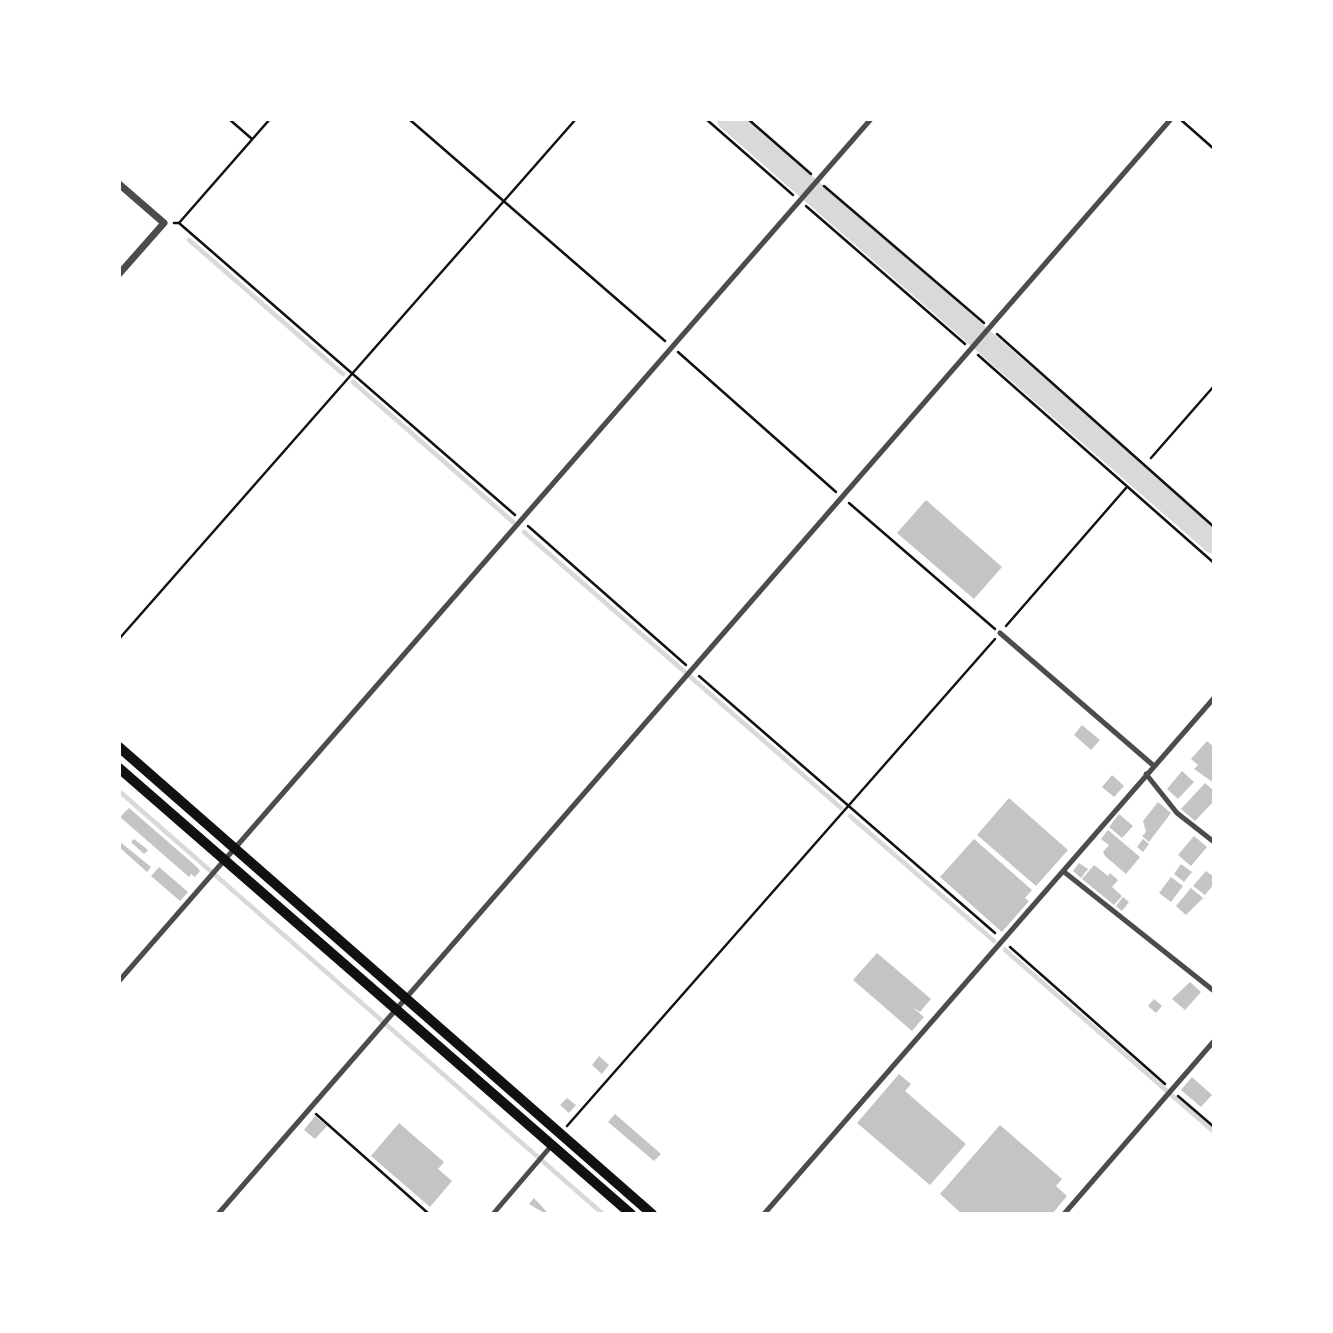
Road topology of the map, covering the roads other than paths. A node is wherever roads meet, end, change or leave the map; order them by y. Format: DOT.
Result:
graph roads {
  1 [pos="871,119"];
  2 [pos="1171,119"];
  3 [pos="119,184"];
  4 [pos="119,274"];
  5 [pos="1000,634"];
  6 [pos="1214,698"];
  7 [pos="119,747"];
  8 [pos="1154,766"];
  9 [pos="119,768"];
  10 [pos="1146,774"];
  11 [pos="1214,842"];
  12 [pos="236,848"];
  13 [pos="225,861"];
  14 [pos="1062,871"];
  15 [pos="119,981"];
  16 [pos="1214,991"];
  17 [pos="407,998"];
  18 [pos="396,1010"];
  19 [pos="1214,1041"];
  20 [pos="552,1145"];
  21 [pos="218,1214"];
  22 [pos="493,1214"];
  23 [pos="631,1214"];
  24 [pos="652,1214"];
  25 [pos="764,1214"];
  26 [pos="1064,1214"];
  1 -- 12 [label="street"];
  2 -- 17 [label="street"];
  3 -- 4 [label="street"];
  5 -- 8 [label="street"];
  6 -- 8 [label="street"];
  7 -- 12 [label="highway"];
  8 -- 10 [label="street"];
  9 -- 13 [label="highway"];
  10 -- 11 [label="street"];
  10 -- 14 [label="street"];
  12 -- 13 [label="street"];
  12 -- 17 [label="highway"];
  13 -- 15 [label="street"];
  13 -- 18 [label="highway"];
  14 -- 16 [label="street"];
  14 -- 25 [label="street"];
  17 -- 18 [label="street"];
  17 -- 24 [label="highway"];
  18 -- 20 [label="highway"];
  18 -- 21 [label="street"];
  19 -- 26 [label="street"];
  20 -- 22 [label="street"];
  20 -- 23 [label="highway"];
}
